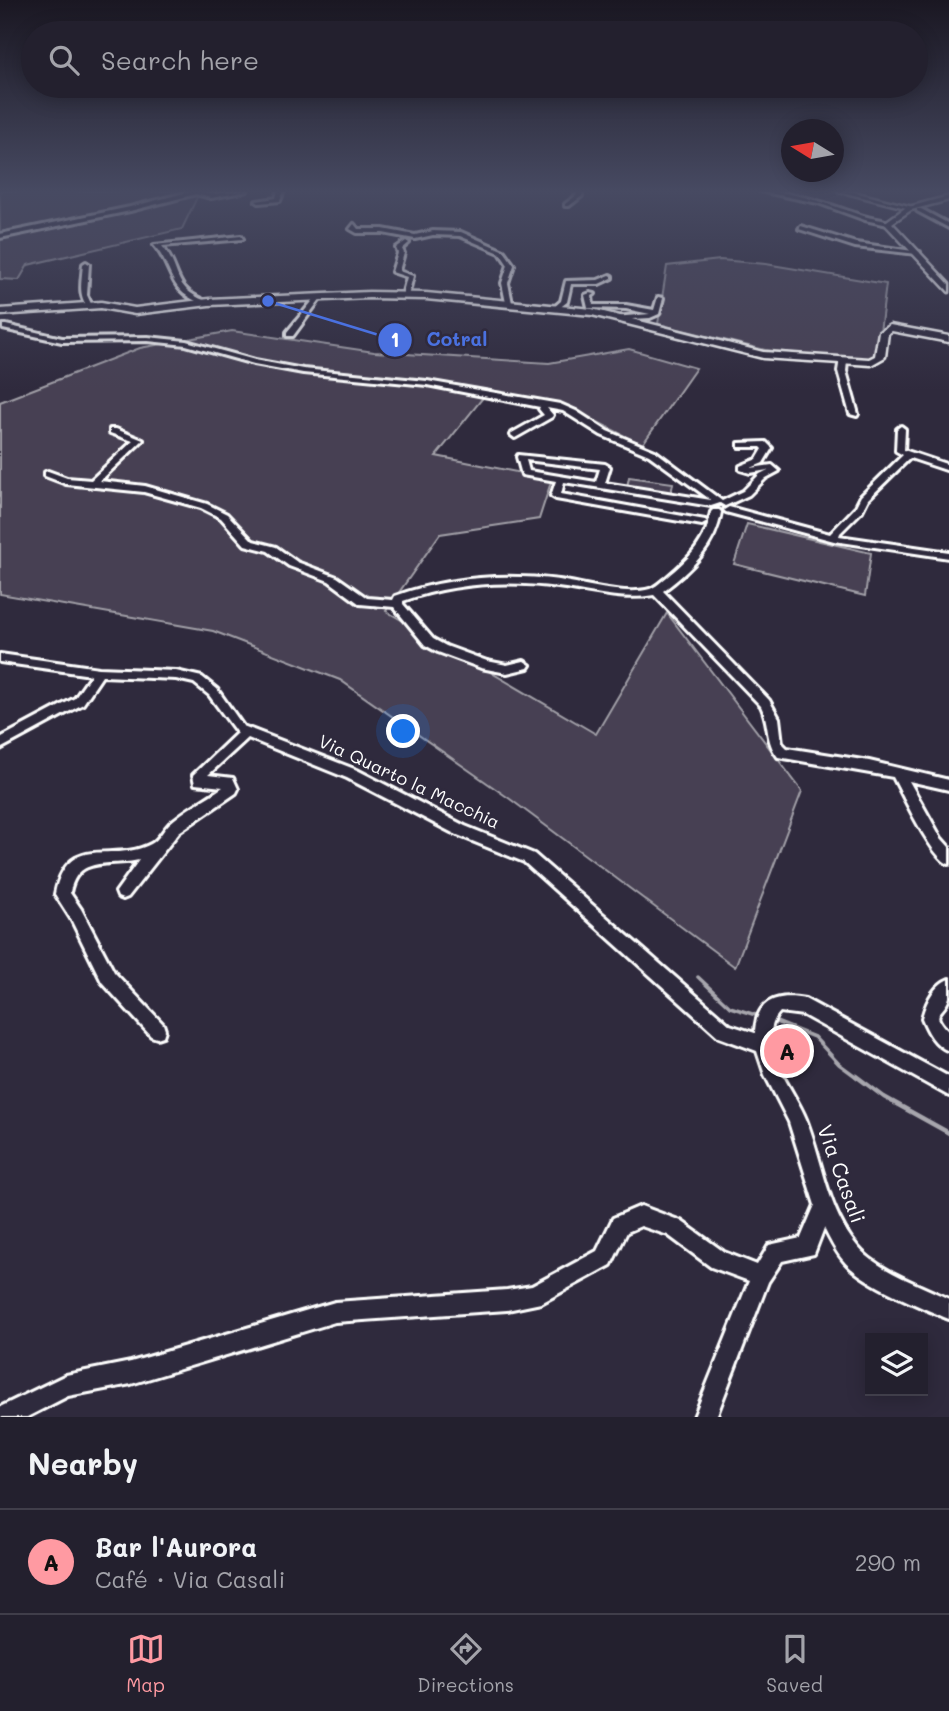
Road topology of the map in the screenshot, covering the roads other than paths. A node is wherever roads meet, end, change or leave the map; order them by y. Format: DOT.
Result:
graph roads {
  1 [pos="166,257"];
  2 [pos="400,257"];
  3 [pos="507,257"];
  4 [pos="921,257"];
  5 [pos="86,264"];
  6 [pos="610,277"];
  7 [pos="949,289"];
  8 [pos="592,294"];
  9 [pos="405,296"];
  10 [pos="318,298"];
  11 [pos="660,298"];
  12 [pos="204,302"];
  13 [pos="509,303"];
  14 [pos="89,306"];
  15 [pos="555,308"];
  16 [pos="0,312"];
  17 [pos="657,313"];
  18 [pos="615,318"];
  19 [pos="6,327"];
  20 [pos="290,334"];
  21 [pos="949,340"];
  22 [pos="843,361"];
  23 [pos="544,405"];
  24 [pos="854,414"];
  25 [pos="901,429"];
  26 [pos="113,431"];
  27 [pos="515,435"];
  28 [pos="742,445"];
  29 [pos="908,455"];
  30 [pos="949,468"];
  31 [pos="48,474"];
  32 [pos="561,478"];
  33 [pos="93,483"];
  34 [pos="600,484"];
  35 [pos="680,496"];
  36 [pos="720,506"];
  37 [pos="677,517"];
  38 [pos="702,522"];
  39 [pos="834,538"];
  40 [pos="949,555"];
  41 [pos="656,590"];
  42 [pos="397,604"];
  43 [pos="0,658"];
  44 [pos="524,665"];
  45 [pos="99,672"];
  46 [pos="246,732"];
  47 [pos="0,744"];
  48 [pos="898,774"];
  49 [pos="949,786"];
  50 [pos="158,848"];
  51 [pos="949,858"];
  52 [pos="123,892"];
  53 [pos="949,988"];
  54 [pos="157,1030"];
  55 [pos="762,1035"];
  56 [pos="949,1044"];
  57 [pos="949,1087"];
  58 [pos="825,1203"];
  59 [pos="761,1276"];
  60 [pos="949,1309"];
  61 [pos="4,1417"];
  62 [pos="705,1417"];
  1 -- 12 [label="street"];
  2 -- 9 [label="street"];
  3 -- 13 [label="street"];
  4 -- 7 [label="main road"];
  5 -- 14 [label="street"];
  6 -- 15 [label="street"];
  8 -- 17 [label="street"];
  9 -- 10 [label="main road"];
  9 -- 13 [label="main road"];
  10 -- 12 [label="main road"];
  10 -- 20 [label="street"];
  11 -- 17 [label="street"];
  12 -- 14 [label="main road"];
  13 -- 15 [label="main road"];
  14 -- 16 [label="main road"];
  15 -- 18 [label="main road"];
  17 -- 18 [label="street"];
  18 -- 22 [label="main road"];
  19 -- 23 [label="street"];
  21 -- 22 [label="main road"];
  22 -- 24 [label="street"];
  23 -- 27 [label="street"];
  23 -- 36 [label="street"];
  25 -- 29 [label="street"];
  26 -- 33 [label="street"];
  28 -- 36 [label="street"];
  29 -- 30 [label="street"];
  29 -- 39 [label="street"];
  31 -- 33 [label="street"];
  32 -- 34 [label="street"];
  32 -- 34 [label="street"];
  32 -- 37 [label="street"];
  33 -- 42 [label="street"];
  34 -- 35 [label="street"];
  35 -- 36 [label="street"];
  35 -- 37 [label="street"];
  36 -- 39 [label="street"];
  36 -- 41 [label="street"];
  37 -- 38 [label="street"];
  39 -- 40 [label="street"];
  41 -- 42 [label="street"];
  41 -- 48 [label="street"];
  42 -- 44 [label="street"];
  43 -- 45 [label="street, Via Quarto la Macchia"];
  45 -- 46 [label="street, Via Quarto la Macchia"];
  45 -- 47 [label="street"];
  46 -- 50 [label="street"];
  46 -- 55 [label="street, Via Quarto la Macchia"];
  48 -- 49 [label="street"];
  48 -- 51 [label="street"];
  50 -- 52 [label="street"];
  50 -- 54 [label="street"];
  53 -- 56 [label="street"];
  55 -- 57 [label="street"];
  55 -- 58 [label="street, Via Casali"];
  58 -- 59 [label="street"];
  58 -- 60 [label="street, Via Casali"];
  59 -- 61 [label="street"];
  59 -- 62 [label="street"];
}
